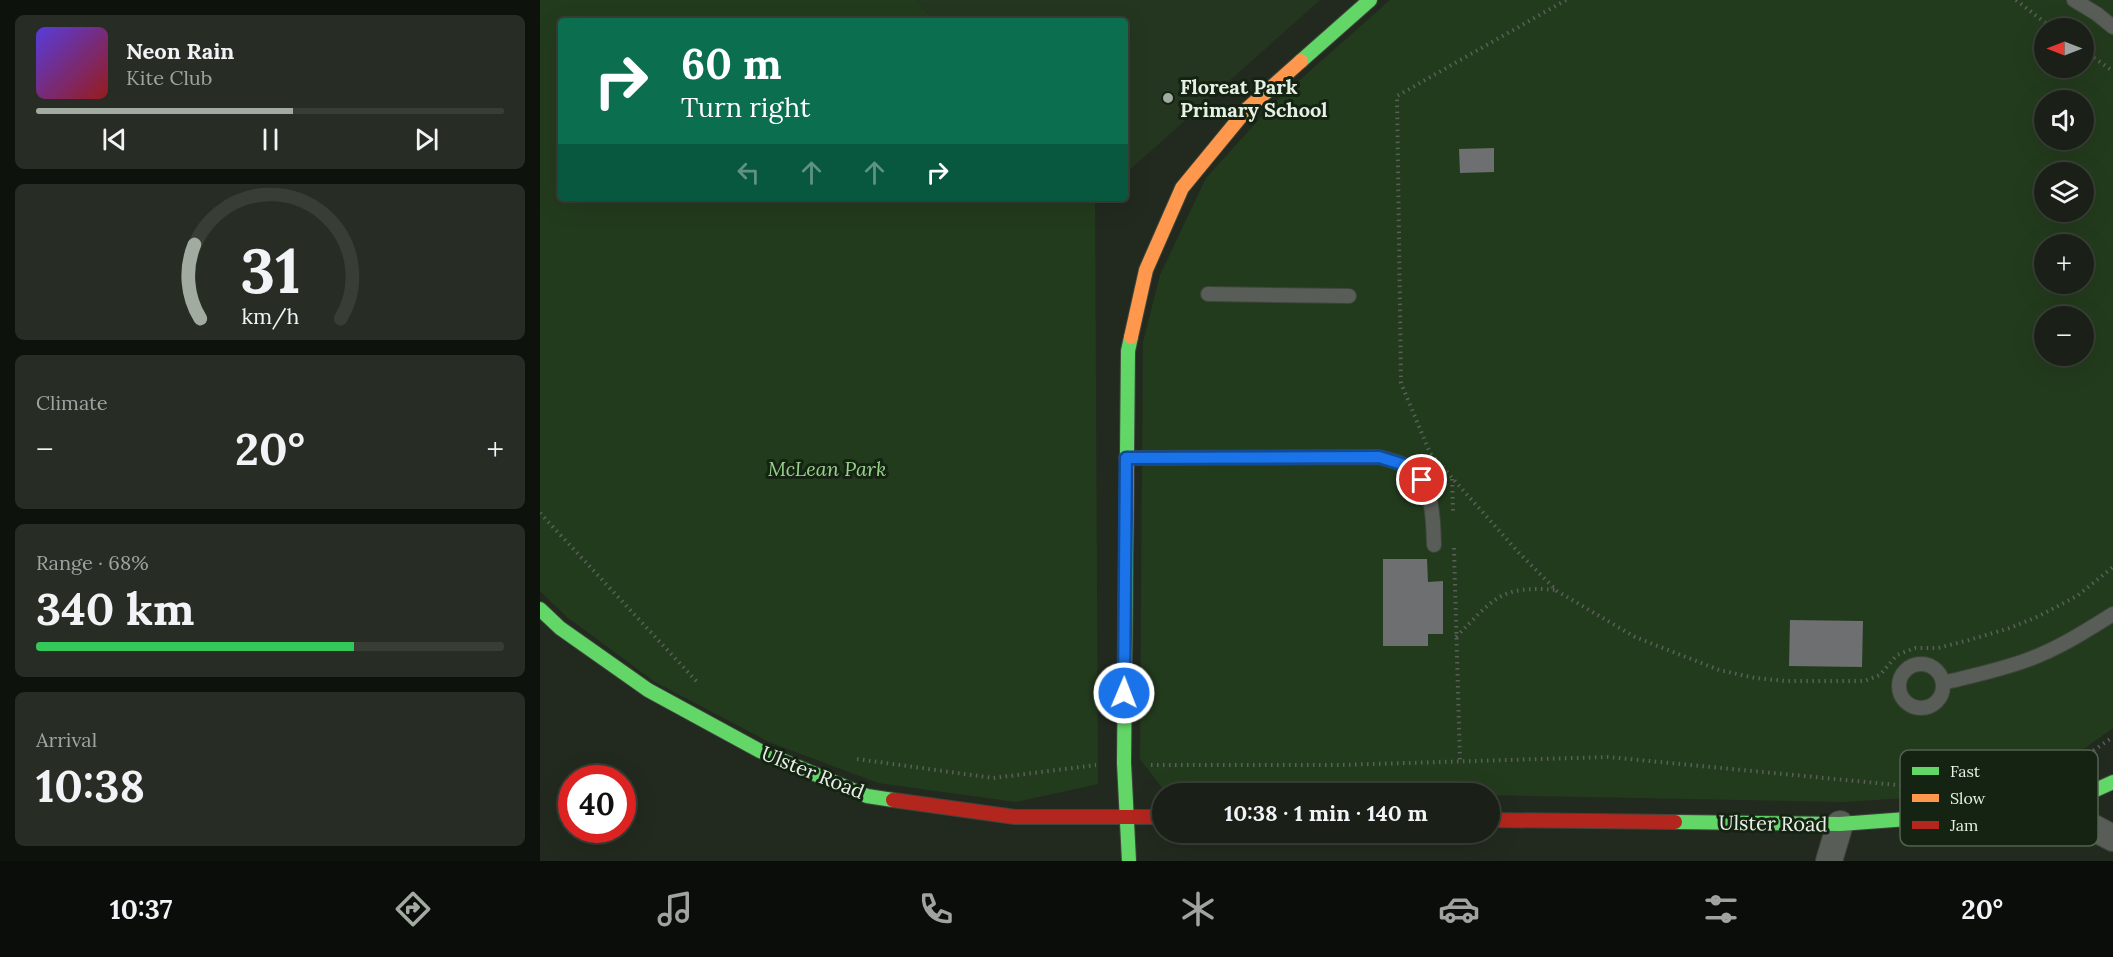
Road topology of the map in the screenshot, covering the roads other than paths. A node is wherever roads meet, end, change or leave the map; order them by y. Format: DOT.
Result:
graph roads {
  1 [pos="1370,0"];
  2 [pos="2074,0"];
  3 [pos="2113,27"];
  4 [pos="1208,294"];
  5 [pos="1349,296"];
  6 [pos="1126,458"];
  7 [pos="1434,544"];
  8 [pos="540,609"];
  9 [pos="2113,614"];
  10 [pos="1943,683"];
  11 [pos="2113,782"];
  12 [pos="2098,789"];
  13 [pos="1128,816"];
  14 [pos="1152,817"];
  15 [pos="1500,820"];
  16 [pos="1900,820"];
  17 [pos="1840,824"];
  18 [pos="2098,830"];
  19 [pos="2113,838"];
  20 [pos="1129,861"];
  21 [pos="1829,861"];
  1 -- 6 [label="street"];
  2 -- 3 [label="lane"];
  4 -- 5 [label="lane"];
  6 -- 7 [label="lane"];
  6 -- 13 [label="street"];
  8 -- 13 [label="street, Ulster Road"];
  9 -- 10 [label="lane"];
  11 -- 12 [label="street, Ulster Road"];
  13 -- 14 [label="street, Ulster Road"];
  13 -- 20 [label="street"];
  15 -- 17 [label="street, Ulster Road"];
  16 -- 17 [label="street, Ulster Road"];
  17 -- 21 [label="street"];
  18 -- 19 [label="street"];
}
